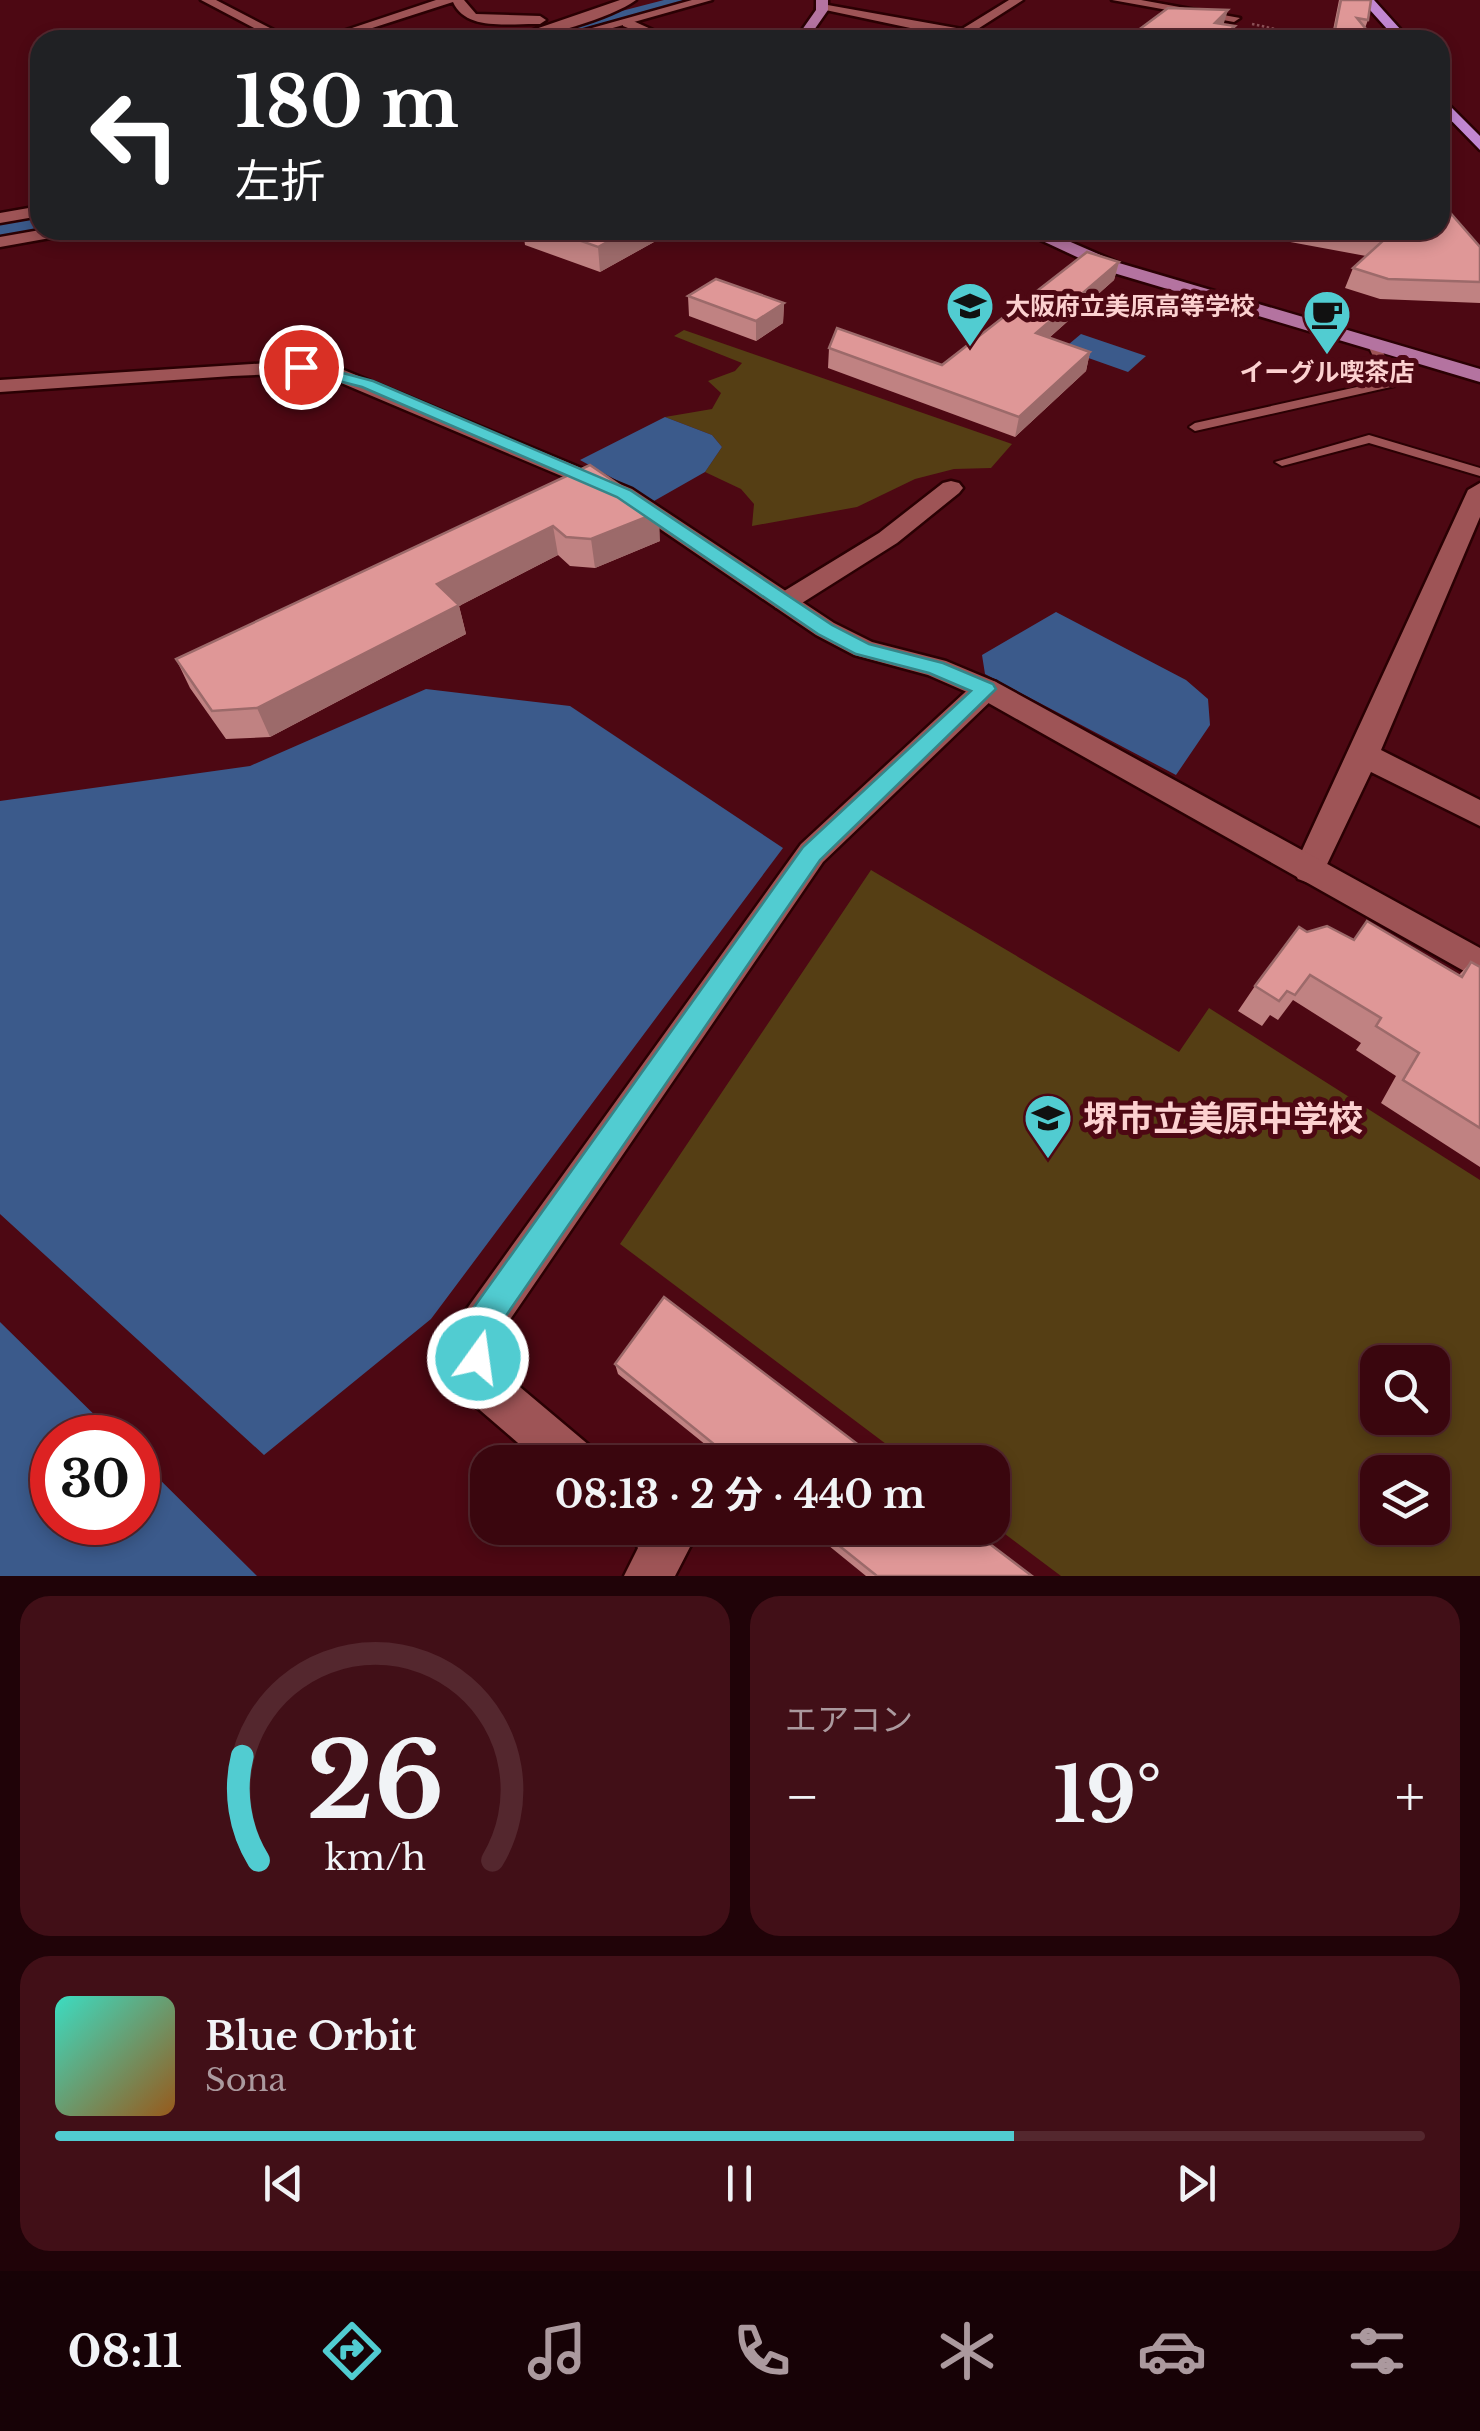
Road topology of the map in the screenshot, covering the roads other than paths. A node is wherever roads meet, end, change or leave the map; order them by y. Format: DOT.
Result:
graph roads {
  1 [pos="207,0"];
  2 [pos="448,0"];
  3 [pos="458,0"];
  4 [pos="630,0"];
  5 [pos="706,0"];
  6 [pos="1017,0"];
  7 [pos="1118,0"];
  8 [pos="1352,0"];
  9 [pos="1367,0"];
  10 [pos="822,4"];
  11 [pos="608,8"];
  12 [pos="1234,18"];
  13 [pos="563,20"];
  14 [pos="625,22"];
  15 [pos="267,30"];
  16 [pos="354,30"];
  17 [pos="536,30"];
  18 [pos="594,30"];
  19 [pos="645,30"];
  20 [pos="807,30"];
  21 [pos="955,30"];
  22 [pos="968,30"];
  23 [pos="1379,30"];
  24 [pos="1395,30"];
  25 [pos="1450,91"];
  26 [pos="1450,112"];
  27 [pos="1450,118"];
  28 [pos="1457,120"];
  29 [pos="1480,123"];
  30 [pos="1480,145"];
  31 [pos="30,213"];
  32 [pos="0,218"];
  33 [pos="30,237"];
  34 [pos="1050,240"];
  35 [pos="0,242"];
  36 [pos="1373,343"];
  37 [pos="1480,376"];
  38 [pos="0,386"];
  39 [pos="1195,427"];
  40 [pos="1282,462"];
  41 [pos="1480,472"];
  42 [pos="951,488"];
  43 [pos="1480,492"];
  44 [pos="785,602"];
  45 [pos="986,689"];
  46 [pos="1364,755"];
  47 [pos="1480,814"];
  48 [pos="1309,870"];
  49 [pos="1480,965"];
  50 [pos="554,1445"];
  51 [pos="667,1545"];
  52 [pos="648,1576"];
  1 -- 15 [label="street"];
  2 -- 16 [label="street"];
  3 -- 13 [label="street"];
  4 -- 11 [label="street"];
  5 -- 14 [label="street"];
  6 -- 22 [label="street"];
  7 -- 12 [label="street"];
  8 -- 23 [label="highway"];
  9 -- 24 [label="highway"];
  10 -- 20 [label="main road"];
  10 -- 21 [label="street"];
  11 -- 13 [label="street"];
  11 -- 14 [label="street"];
  13 -- 17 [label="street"];
  14 -- 18 [label="street"];
  14 -- 19 [label="street"];
  25 -- 29 [label="highway"];
  26 -- 28 [label="highway"];
  27 -- 28 [label="lane"];
  28 -- 30 [label="highway"];
  31 -- 32 [label="street"];
  33 -- 35 [label="street"];
  34 -- 36 [label="main road"];
  36 -- 37 [label="main road"];
  36 -- 39 [label="lane"];
  38 -- 44 [label="street"];
  40 -- 41 [label="lane"];
  42 -- 44 [label="street"];
  43 -- 46 [label="street"];
  44 -- 45 [label="street"];
  45 -- 48 [label="street"];
  45 -- 50 [label="street"];
  46 -- 47 [label="street"];
  46 -- 48 [label="street"];
  48 -- 49 [label="street"];
  51 -- 52 [label="street"];
}
